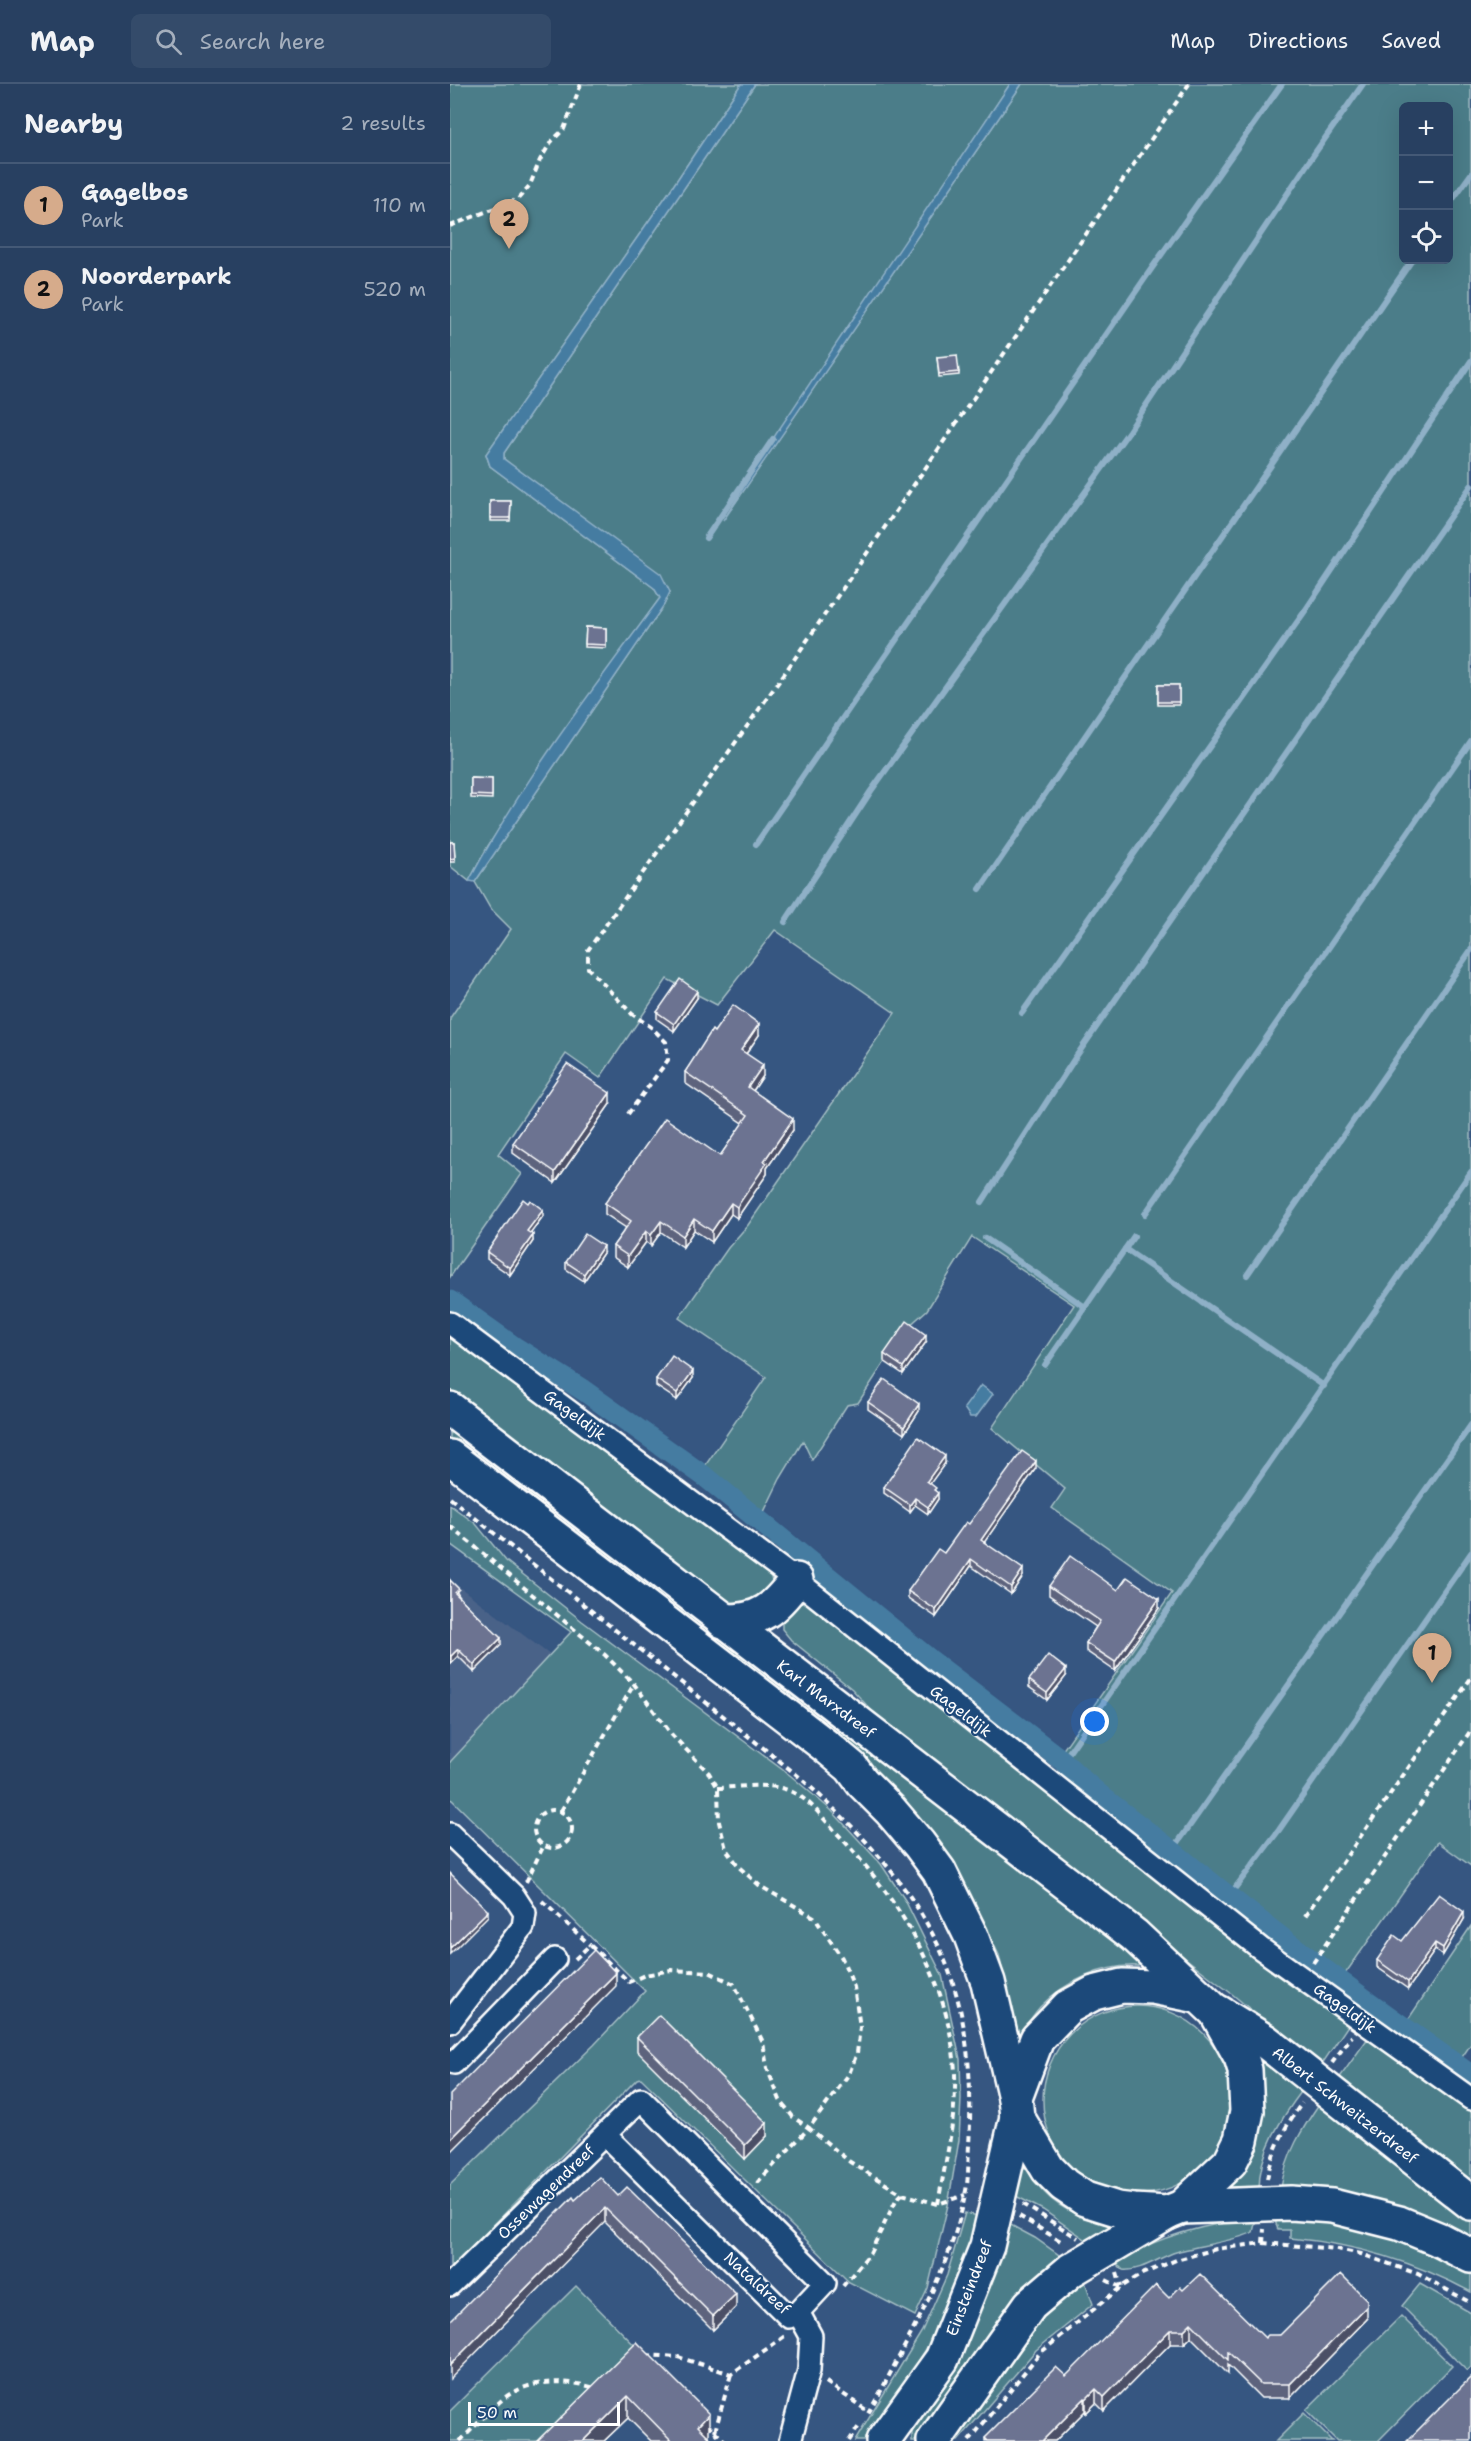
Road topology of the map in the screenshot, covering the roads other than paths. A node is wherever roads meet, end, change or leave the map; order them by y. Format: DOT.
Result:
graph roads {
  1 [pos="450,1323"];
  2 [pos="450,1409"];
  3 [pos="450,1457"];
  4 [pos="796,1580"];
  5 [pos="776,1606"];
  6 [pos="723,1621"];
  7 [pos="789,1672"];
  8 [pos="450,1834"];
  9 [pos="555,1959"];
  10 [pos="1207,2004"];
  11 [pos="450,2022"];
  12 [pos="450,2062"];
  13 [pos="641,2098"];
  14 [pos="1471,2099"];
  15 [pos="1016,2108"];
  16 [pos="605,2135"];
  17 [pos="1471,2203"];
  18 [pos="1175,2210"];
  19 [pos="1471,2256"];
  20 [pos="450,2285"];
  21 [pos="798,2312"];
  22 [pos="790,2441"];
  23 [pos="883,2441"];
  24 [pos="934,2441"];
  1 -- 4 [label="street, Gageldijk"];
  2 -- 6 [label="main road, Karl Marxdreef"];
  3 -- 15 [label="main road"];
  4 -- 5 [label="main road"];
  4 -- 14 [label="street, Gageldijk"];
  5 -- 6 [label="main road"];
  5 -- 7 [label="main road"];
  6 -- 7 [label="main road, Karl Marxdreef"];
  7 -- 10 [label="main road, Karl Marxdreef"];
  8 -- 11 [label="street"];
  9 -- 12 [label="street"];
  10 -- 15 [label="main road, Einsteindreef"];
  10 -- 17 [label="main road, Albert Schweitzerdreef"];
  10 -- 18 [label="main road"];
  13 -- 16 [label="street, Ossewagendreef"];
  13 -- 21 [label="street, Nataldreef"];
  15 -- 18 [label="main road"];
  15 -- 23 [label="main road, Einsteindreef"];
  16 -- 20 [label="street, Ossewagendreef"];
  16 -- 21 [label="street, Nataldreef"];
  18 -- 19 [label="main road"];
  18 -- 24 [label="main road"];
  21 -- 22 [label="street"];
}
